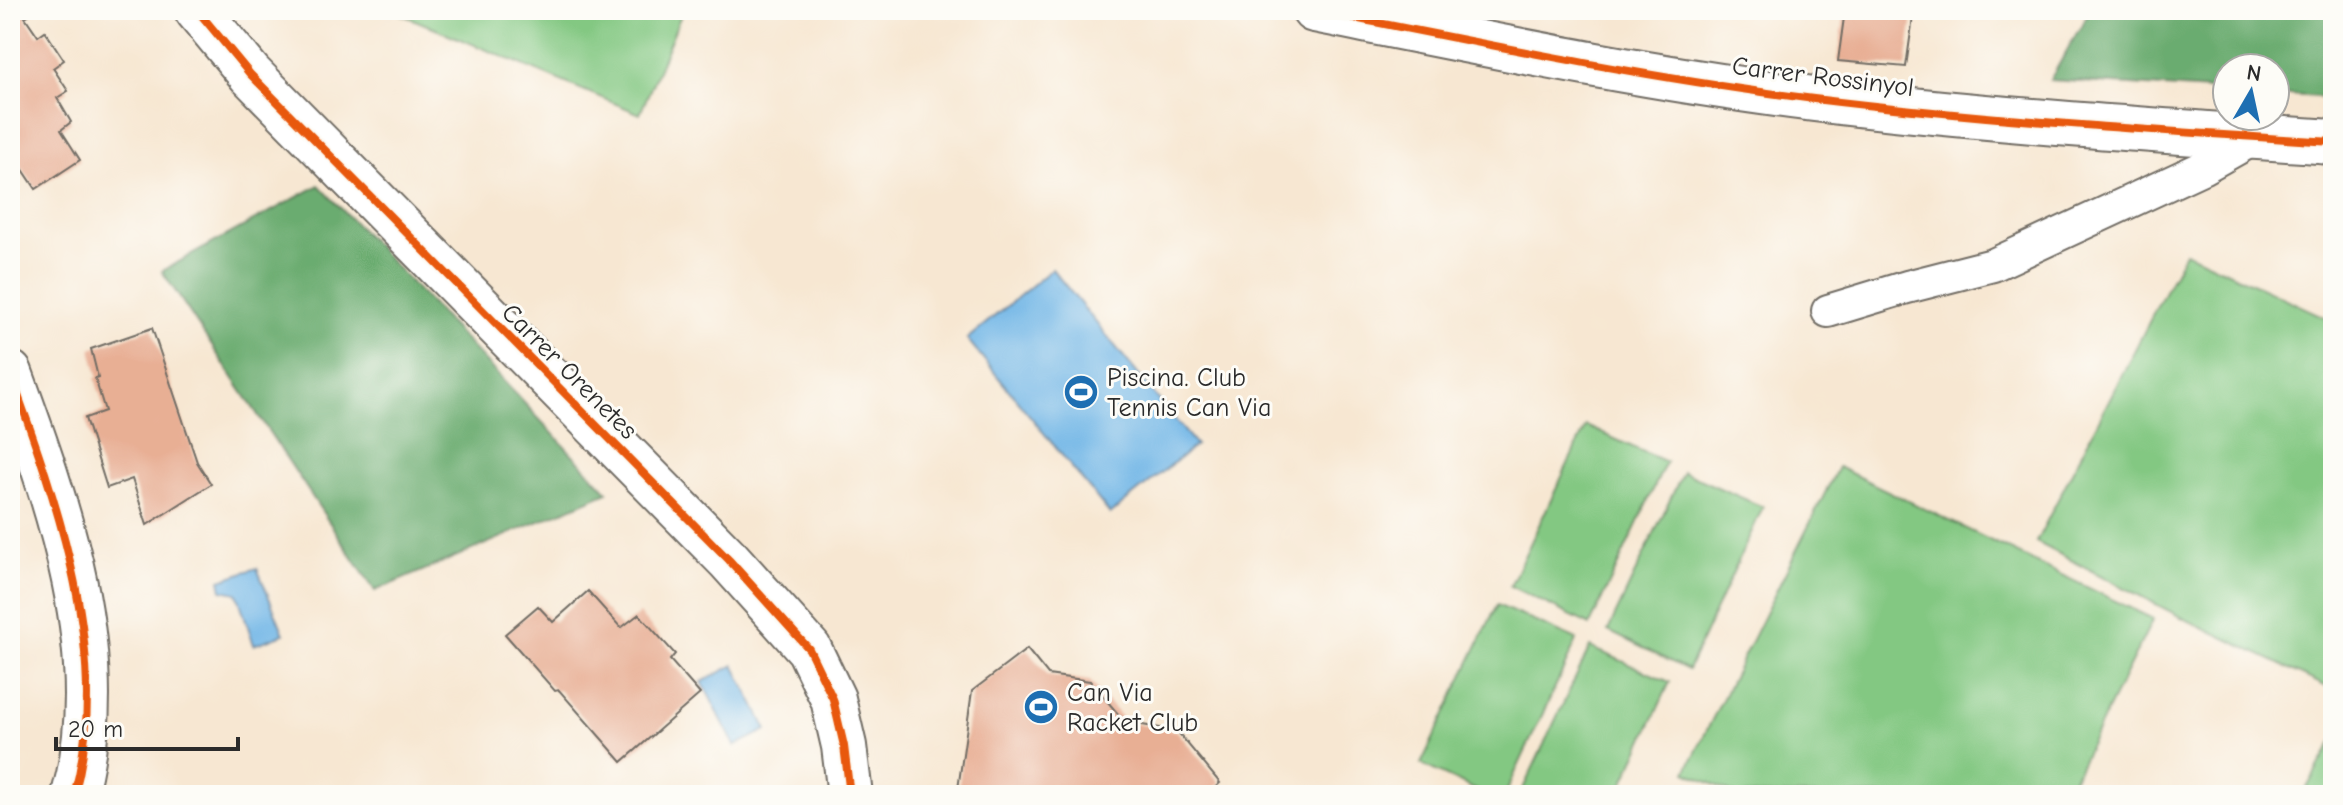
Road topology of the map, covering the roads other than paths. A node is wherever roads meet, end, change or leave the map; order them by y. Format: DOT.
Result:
graph roads {
  1 [pos="197,10"];
  2 [pos="1314,10"];
  3 [pos="2257,137"];
  4 [pos="2333,142"];
  5 [pos="1828,311"];
  6 [pos="10,373"];
  7 [pos="74,795"];
  8 [pos="850,795"];
  1 -- 8 [label="street, Carrer Orenetes"];
  2 -- 3 [label="street, Carrer Rossinyol"];
  3 -- 4 [label="street, Carrer Rossinyol"];
  3 -- 5 [label="lane"];
  6 -- 7 [label="street"];
}
